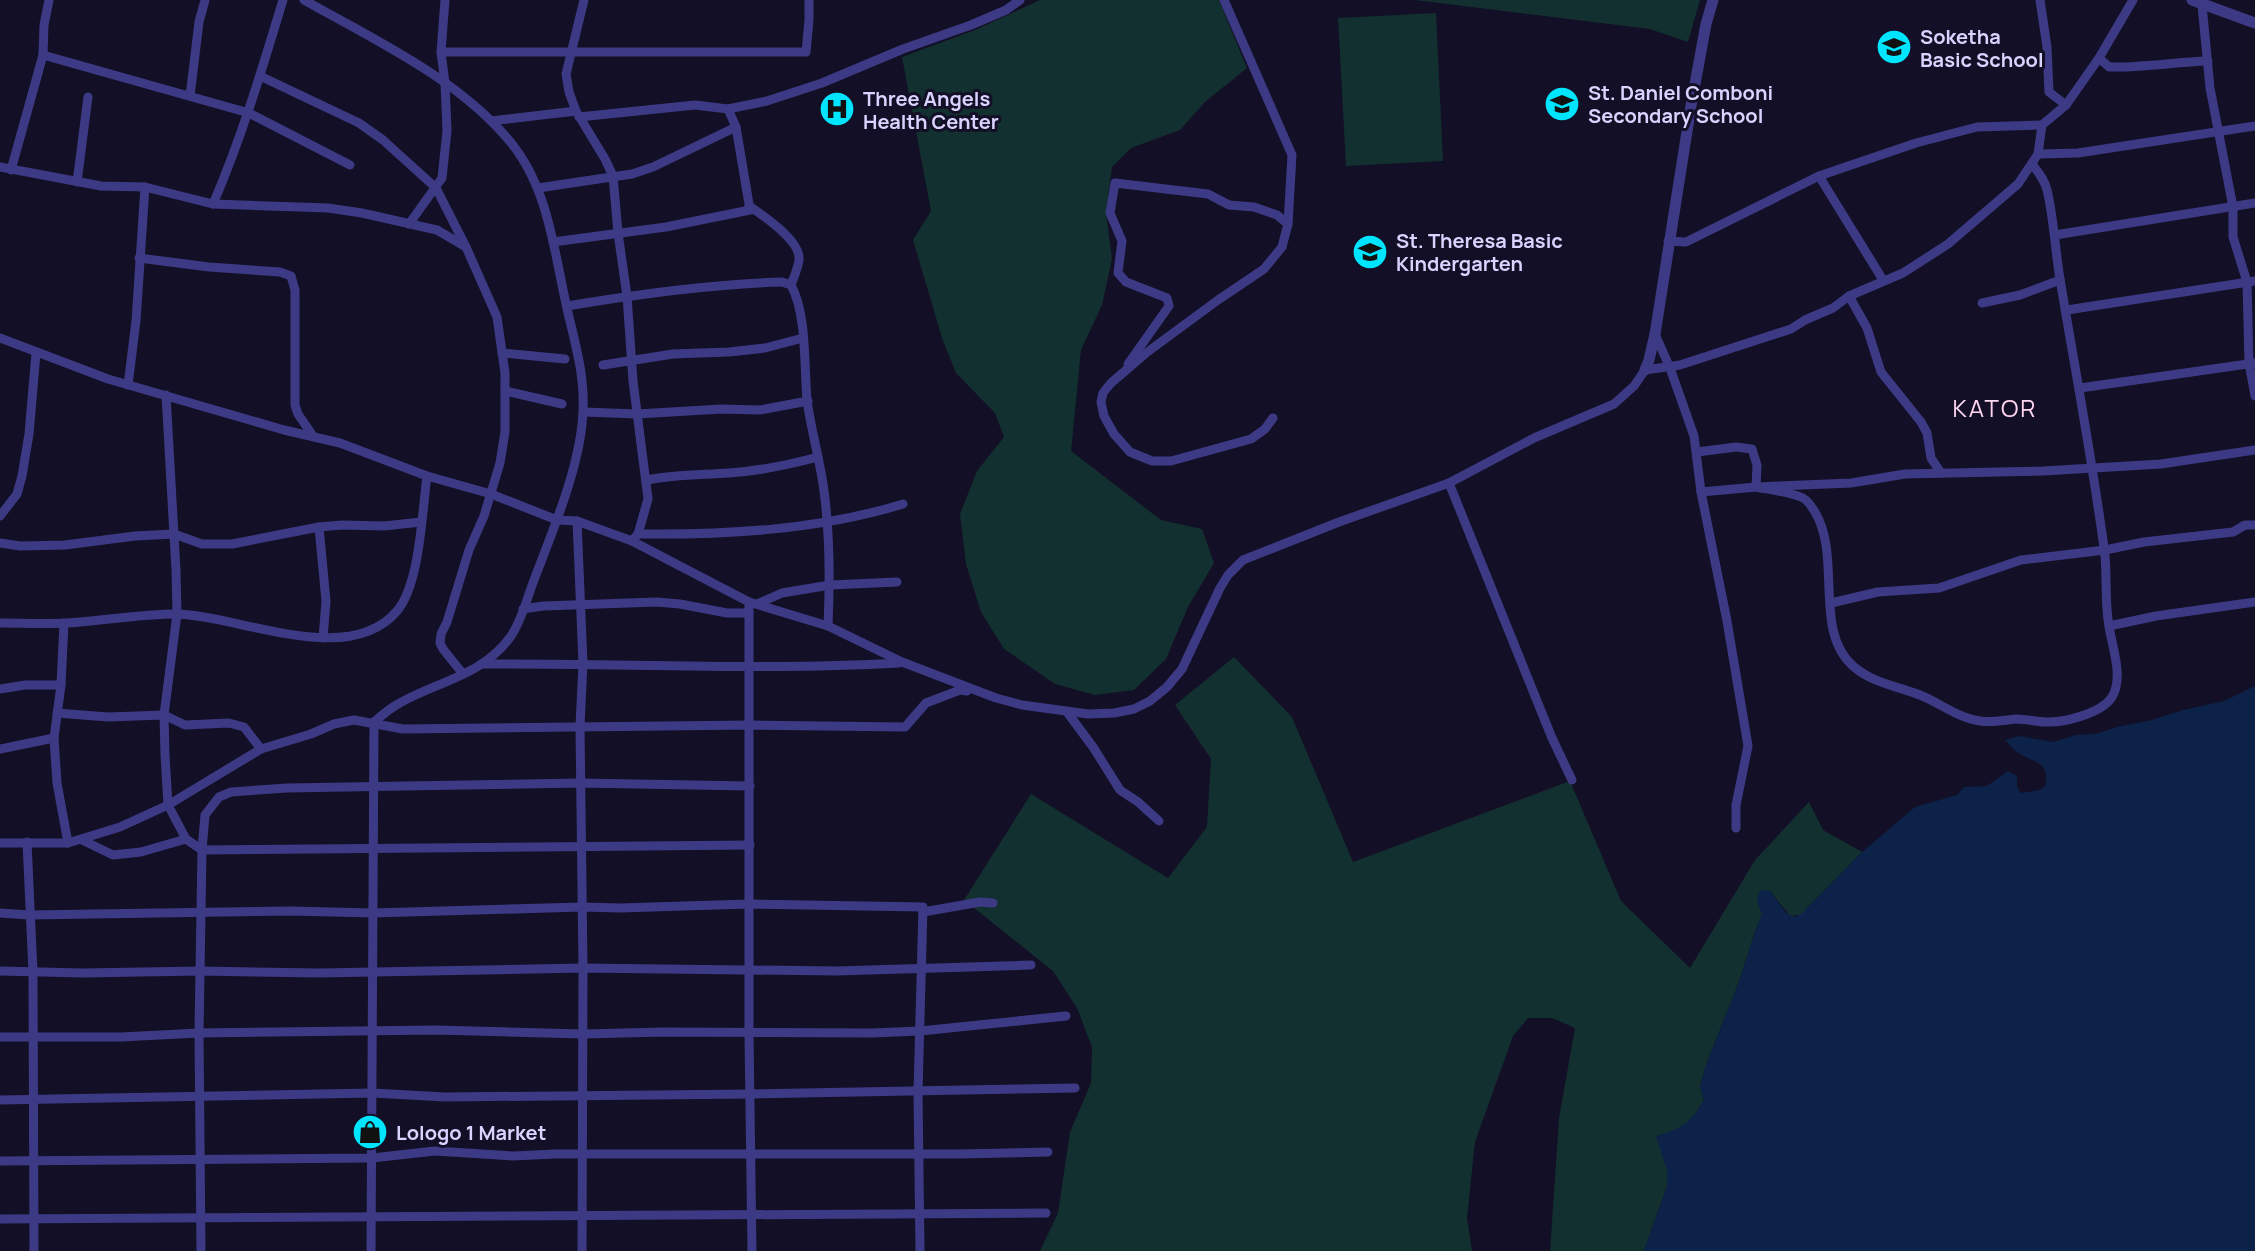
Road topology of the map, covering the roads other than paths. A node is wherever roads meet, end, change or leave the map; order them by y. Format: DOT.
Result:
graph roads {
  1 [pos="49,0"];
  2 [pos="205,0"];
  3 [pos="283,0"];
  4 [pos="304,0"];
  5 [pos="445,0"];
  6 [pos="584,0"];
  7 [pos="809,0"];
  8 [pos="1020,0"];
  9 [pos="1224,0"];
  10 [pos="1713,0"];
  11 [pos="2040,0"];
  12 [pos="2133,0"];
  13 [pos="2200,2"];
  14 [pos="2255,23"];
  15 [pos="441,52"];
  16 [pos="573,53"];
  17 [pos="43,55"];
  18 [pos="2099,58"];
  19 [pos="2208,61"];
  20 [pos="260,76"];
  21 [pos="445,83"];
  22 [pos="190,96"];
  23 [pos="88,97"];
  24 [pos="2066,105"];
  25 [pos="728,109"];
  26 [pos="249,113"];
  27 [pos="578,114"];
  28 [pos="491,121"];
  29 [pos="2042,125"];
  30 [pos="2255,126"];
  31 [pos="736,127"];
  32 [pos="2218,131"];
  33 [pos="2038,154"];
  34 [pos="2032,164"];
  35 [pos="350,165"];
  36 [pos="0,167"];
  37 [pos="11,170"];
  38 [pos="613,176"];
  39 [pos="1819,176"];
  40 [pos="77,182"];
  41 [pos="145,187"];
  42 [pos="436,188"];
  43 [pos="538,188"];
  44 [pos="2255,203"];
  45 [pos="213,204"];
  46 [pos="749,206"];
  47 [pos="2233,207"];
  48 [pos="409,224"];
  49 [pos="1288,224"];
  50 [pos="618,233"];
  51 [pos="2055,235"];
  52 [pos="1668,241"];
  53 [pos="553,242"];
  54 [pos="466,247"];
  55 [pos="139,258"];
  56 [pos="1883,280"];
  57 [pos="2060,280"];
  58 [pos="2251,281"];
  59 [pos="791,285"];
  60 [pos="627,296"];
  61 [pos="1849,296"];
  62 [pos="1982,303"];
  63 [pos="567,306"];
  64 [pos="2067,310"];
  65 [pos="1655,334"];
  66 [pos="0,338"];
  67 [pos="803,338"];
  68 [pos="36,353"];
  69 [pos="502,353"];
  70 [pos="565,359"];
  71 [pos="632,361"];
  72 [pos="2252,363"];
  73 [pos="603,365"];
  74 [pos="1670,368"];
  75 [pos="1645,370"];
  76 [pos="1118,376"];
  77 [pos="128,385"];
  78 [pos="2080,388"];
  79 [pos="505,391"];
  80 [pos="166,395"];
  81 [pos="2255,396"];
  82 [pos="808,401"];
  83 [pos="562,404"];
  84 [pos="584,412"];
  85 [pos="637,414"];
  86 [pos="1273,418"];
  87 [pos="313,436"];
  88 [pos="2255,450"];
  89 [pos="1697,452"];
  90 [pos="818,457"];
  91 [pos="2092,468"];
  92 [pos="1941,473"];
  93 [pos="427,476"];
  94 [pos="647,480"];
  95 [pos="1449,483"];
  96 [pos="1756,487"];
  97 [pos="1701,492"];
  98 [pos="491,494"];
  99 [pos="903,504"];
  100 [pos="0,516"];
  101 [pos="557,520"];
  102 [pos="577,521"];
  103 [pos="827,521"];
  104 [pos="421,522"];
  105 [pos="2255,525"];
  106 [pos="319,527"];
  107 [pos="174,534"];
  108 [pos="635,538"];
  109 [pos="0,543"];
  110 [pos="2105,550"];
  111 [pos="897,582"];
  112 [pos="830,585"];
  113 [pos="2255,602"];
  114 [pos="1831,603"];
  115 [pos="581,604"];
  116 [pos="752,606"];
  117 [pos="523,609"];
  118 [pos="177,614"];
  119 [pos="0,623"];
  120 [pos="64,623"];
  121 [pos="828,626"];
  122 [pos="2109,626"];
  123 [pos="323,638"];
  124 [pos="902,662"];
  125 [pos="583,663"];
  126 [pos="482,664"];
  127 [pos="750,666"];
  128 [pos="463,674"];
  129 [pos="61,685"];
  130 [pos="0,689"];
  131 [pos="57,713"];
  132 [pos="1070,713"];
  133 [pos="164,715"];
  134 [pos="374,722"];
  135 [pos="750,725"];
  136 [pos="580,726"];
  137 [pos="54,738"];
  138 [pos="0,749"];
  139 [pos="261,749"];
  140 [pos="1572,780"];
  141 [pos="580,783"];
  142 [pos="750,786"];
  143 [pos="373,788"];
  144 [pos="168,805"];
  145 [pos="1159,821"];
  146 [pos="1736,828"];
  147 [pos="186,839"];
  148 [pos="82,840"];
  149 [pos="27,842"];
  150 [pos="0,843"];
  151 [pos="68,843"];
  152 [pos="750,845"];
  153 [pos="581,847"];
  154 [pos="202,850"];
  155 [pos="373,850"];
  156 [pos="993,903"];
  157 [pos="749,904"];
  158 [pos="582,907"];
  159 [pos="201,912"];
  160 [pos="923,912"];
  161 [pos="0,913"];
  162 [pos="373,913"];
  163 [pos="29,915"];
  164 [pos="1031,965"];
  165 [pos="583,968"];
  166 [pos="751,969"];
  167 [pos="920,969"];
  168 [pos="0,971"];
  169 [pos="200,971"];
  170 [pos="33,972"];
  171 [pos="373,972"];
  172 [pos="1066,1016"];
  173 [pos="372,1031"];
  174 [pos="920,1031"];
  175 [pos="199,1033"];
  176 [pos="583,1034"];
  177 [pos="749,1034"];
  178 [pos="0,1037"];
  179 [pos="32,1037"];
  180 [pos="1075,1088"];
  181 [pos="918,1092"];
  182 [pos="372,1093"];
  183 [pos="582,1094"];
  184 [pos="751,1094"];
  185 [pos="199,1097"];
  186 [pos="0,1100"];
  187 [pos="33,1100"];
  188 [pos="751,1152"];
  189 [pos="1048,1152"];
  190 [pos="582,1154"];
  191 [pos="918,1154"];
  192 [pos="372,1158"];
  193 [pos="202,1159"];
  194 [pos="33,1160"];
  195 [pos="0,1161"];
  196 [pos="1046,1213"];
  197 [pos="919,1214"];
  198 [pos="752,1215"];
  199 [pos="582,1216"];
  200 [pos="371,1217"];
  201 [pos="202,1218"];
  202 [pos="0,1219"];
  203 [pos="34,1219"];
  204 [pos="34,1251"];
  205 [pos="201,1251"];
  206 [pos="371,1251"];
  207 [pos="582,1251"];
  208 [pos="752,1251"];
  209 [pos="920,1251"];
  1 -- 17 [label="street"];
  2 -- 22 [label="street"];
  3 -- 20 [label="street"];
  4 -- 21 [label="street"];
  5 -- 15 [label="street"];
  6 -- 16 [label="street"];
  7 -- 16 [label="street"];
  8 -- 25 [label="street"];
  9 -- 49 [label="street"];
  10 -- 52 [label="street"];
  11 -- 24 [label="street"];
  12 -- 18 [label="street"];
  13 -- 14 [label="street"];
  13 -- 19 [label="street"];
  15 -- 16 [label="street"];
  15 -- 21 [label="street"];
  16 -- 27 [label="street"];
  17 -- 22 [label="street"];
  17 -- 37 [label="street"];
  18 -- 19 [label="street"];
  18 -- 24 [label="street"];
  19 -- 32 [label="street"];
  20 -- 26 [label="street"];
  20 -- 42 [label="street"];
  21 -- 28 [label="street"];
  21 -- 42 [label="street"];
  22 -- 26 [label="street"];
  23 -- 40 [label="street"];
  24 -- 29 [label="street"];
  25 -- 27 [label="street"];
  25 -- 31 [label="street"];
  26 -- 35 [label="street"];
  26 -- 45 [label="street"];
  27 -- 28 [label="street"];
  27 -- 38 [label="street"];
  28 -- 43 [label="street"];
  29 -- 33 [label="street"];
  29 -- 39 [label="street"];
  30 -- 32 [label="street"];
  31 -- 38 [label="street"];
  31 -- 46 [label="street"];
  32 -- 33 [label="street"];
  32 -- 47 [label="street"];
  33 -- 34 [label="street"];
  34 -- 51 [label="street"];
  34 -- 56 [label="street"];
  36 -- 37 [label="street"];
  37 -- 40 [label="street"];
  38 -- 43 [label="street"];
  38 -- 50 [label="street"];
  39 -- 52 [label="street"];
  39 -- 56 [label="street"];
  40 -- 41 [label="street"];
  41 -- 45 [label="street"];
  41 -- 55 [label="street"];
  42 -- 48 [label="street"];
  42 -- 54 [label="street"];
  43 -- 53 [label="street"];
  44 -- 47 [label="street"];
  45 -- 48 [label="street"];
  46 -- 50 [label="street"];
  46 -- 59 [label="street"];
  47 -- 51 [label="street"];
  47 -- 58 [label="street"];
  48 -- 54 [label="street"];
  49 -- 76 [label="street"];
  49 -- 76 [label="street"];
  50 -- 53 [label="street"];
  50 -- 60 [label="street"];
  51 -- 57 [label="street"];
  52 -- 65 [label="street"];
  53 -- 63 [label="street"];
  54 -- 69 [label="street"];
  55 -- 77 [label="street"];
  55 -- 87 [label="street"];
  56 -- 61 [label="street"];
  57 -- 62 [label="street"];
  57 -- 64 [label="street"];
  58 -- 64 [label="street"];
  58 -- 72 [label="street"];
  59 -- 60 [label="street"];
  59 -- 67 [label="street"];
  60 -- 63 [label="street"];
  60 -- 71 [label="street"];
  61 -- 74 [label="street"];
  61 -- 92 [label="street"];
  63 -- 84 [label="street"];
  64 -- 78 [label="street"];
  65 -- 74 [label="street"];
  65 -- 75 [label="street"];
  66 -- 68 [label="street"];
  67 -- 71 [label="street"];
  67 -- 82 [label="street"];
  68 -- 77 [label="street"];
  68 -- 100 [label="street"];
  69 -- 70 [label="street"];
  69 -- 79 [label="street"];
  71 -- 73 [label="street"];
  71 -- 85 [label="street"];
  72 -- 78 [label="street"];
  72 -- 81 [label="street"];
  74 -- 75 [label="street"];
  74 -- 89 [label="street"];
  75 -- 95 [label="street"];
  76 -- 86 [label="street"];
  77 -- 80 [label="street"];
  78 -- 91 [label="street"];
  79 -- 83 [label="street"];
  79 -- 98 [label="street"];
  80 -- 87 [label="street"];
  80 -- 107 [label="street"];
  82 -- 85 [label="street"];
  82 -- 90 [label="street"];
  84 -- 85 [label="street"];
  84 -- 101 [label="street"];
  85 -- 94 [label="street"];
  87 -- 93 [label="street"];
  88 -- 91 [label="street"];
  89 -- 96 [label="street"];
  89 -- 97 [label="street"];
  90 -- 94 [label="street"];
  90 -- 103 [label="street"];
  91 -- 92 [label="street"];
  91 -- 110 [label="street"];
  92 -- 96 [label="street"];
  93 -- 98 [label="street"];
  93 -- 104 [label="street"];
  94 -- 108 [label="street"];
  95 -- 132 [label="street"];
  95 -- 140 [label="street"];
  96 -- 97 [label="street"];
  96 -- 114 [label="street"];
  97 -- 146 [label="street"];
  98 -- 101 [label="street"];
  98 -- 128 [label="street"];
  99 -- 103 [label="street"];
  101 -- 102 [label="street"];
  101 -- 117 [label="street"];
  102 -- 108 [label="street"];
  102 -- 115 [label="street"];
  103 -- 108 [label="street"];
  103 -- 112 [label="street"];
  104 -- 106 [label="street"];
  104 -- 123 [label="street"];
  105 -- 110 [label="street"];
  106 -- 107 [label="street"];
  106 -- 123 [label="street"];
  107 -- 109 [label="street"];
  107 -- 118 [label="street"];
  108 -- 116 [label="street"];
  110 -- 114 [label="street"];
  110 -- 122 [label="street"];
  111 -- 112 [label="street"];
  112 -- 116 [label="street"];
  112 -- 121 [label="street"];
  113 -- 122 [label="street"];
  114 -- 122 [label="street"];
  115 -- 116 [label="street"];
  115 -- 117 [label="street"];
  115 -- 125 [label="street"];
  116 -- 121 [label="street"];
  116 -- 127 [label="street"];
  117 -- 126 [label="street"];
  118 -- 120 [label="street"];
  118 -- 123 [label="street"];
  118 -- 133 [label="street"];
  119 -- 120 [label="street"];
  120 -- 129 [label="street"];
  121 -- 124 [label="street"];
  124 -- 127 [label="street"];
  124 -- 132 [label="street"];
  125 -- 126 [label="street"];
  125 -- 127 [label="street"];
  125 -- 136 [label="street"];
  126 -- 128 [label="street"];
  127 -- 135 [label="street"];
  128 -- 134 [label="street"];
  129 -- 130 [label="street"];
  129 -- 131 [label="street"];
  131 -- 133 [label="street"];
  131 -- 137 [label="street"];
  132 -- 135 [label="street"];
  132 -- 145 [label="street"];
  133 -- 139 [label="street"];
  133 -- 144 [label="street"];
  134 -- 136 [label="street"];
  134 -- 139 [label="street"];
  134 -- 143 [label="street"];
  135 -- 136 [label="street"];
  135 -- 142 [label="street"];
  136 -- 141 [label="street"];
  137 -- 138 [label="street"];
  137 -- 151 [label="street"];
  139 -- 144 [label="street"];
  141 -- 142 [label="street"];
  141 -- 143 [label="street"];
  141 -- 153 [label="street"];
  142 -- 152 [label="street"];
  143 -- 154 [label="street"];
  143 -- 155 [label="street"];
  144 -- 147 [label="street"];
  144 -- 148 [label="street"];
  147 -- 148 [label="street"];
  147 -- 154 [label="street"];
  148 -- 151 [label="street"];
  149 -- 150 [label="street"];
  149 -- 151 [label="street"];
  149 -- 163 [label="street"];
  152 -- 153 [label="street"];
  152 -- 157 [label="street"];
  153 -- 155 [label="street"];
  153 -- 158 [label="street"];
  154 -- 155 [label="street"];
  154 -- 159 [label="street"];
  155 -- 162 [label="street"];
  156 -- 160 [label="street"];
  157 -- 158 [label="street"];
  157 -- 160 [label="street"];
  157 -- 166 [label="street"];
  158 -- 162 [label="street"];
  158 -- 165 [label="street"];
  159 -- 162 [label="street"];
  159 -- 163 [label="street"];
  159 -- 169 [label="street"];
  160 -- 167 [label="street"];
  161 -- 163 [label="street"];
  162 -- 171 [label="street"];
  163 -- 170 [label="street"];
  164 -- 167 [label="street"];
  165 -- 166 [label="street"];
  165 -- 171 [label="street"];
  165 -- 176 [label="street"];
  166 -- 167 [label="street"];
  166 -- 177 [label="street"];
  167 -- 174 [label="street"];
  168 -- 170 [label="street"];
  169 -- 170 [label="street"];
  169 -- 171 [label="street"];
  169 -- 175 [label="street"];
  170 -- 179 [label="street"];
  171 -- 173 [label="street"];
  172 -- 174 [label="street"];
  173 -- 175 [label="street"];
  173 -- 176 [label="street"];
  173 -- 182 [label="street"];
  174 -- 177 [label="street"];
  174 -- 181 [label="street"];
  175 -- 179 [label="street"];
  175 -- 185 [label="street"];
  176 -- 177 [label="street"];
  176 -- 183 [label="street"];
  177 -- 184 [label="street"];
  178 -- 179 [label="street"];
  179 -- 187 [label="street"];
  180 -- 181 [label="street"];
  181 -- 184 [label="street"];
  181 -- 191 [label="street"];
  182 -- 183 [label="street"];
  182 -- 185 [label="street"];
  182 -- 192 [label="street"];
  183 -- 184 [label="street"];
  183 -- 190 [label="street"];
  184 -- 188 [label="street"];
  185 -- 187 [label="street"];
  185 -- 193 [label="street"];
  186 -- 187 [label="street"];
  187 -- 194 [label="street"];
  188 -- 190 [label="street"];
  188 -- 191 [label="street"];
  188 -- 198 [label="street"];
  189 -- 191 [label="street"];
  190 -- 192 [label="street"];
  190 -- 199 [label="street"];
  191 -- 197 [label="street"];
  192 -- 193 [label="street"];
  192 -- 200 [label="street"];
  193 -- 194 [label="street"];
  193 -- 201 [label="street"];
  194 -- 195 [label="street"];
  194 -- 203 [label="street"];
  196 -- 197 [label="street"];
  197 -- 198 [label="street"];
  197 -- 209 [label="street"];
  198 -- 199 [label="street"];
  198 -- 208 [label="street"];
  199 -- 200 [label="street"];
  199 -- 207 [label="street"];
  200 -- 201 [label="street"];
  200 -- 206 [label="street"];
  201 -- 203 [label="street"];
  201 -- 205 [label="street"];
  202 -- 203 [label="street"];
  203 -- 204 [label="street"];
}
